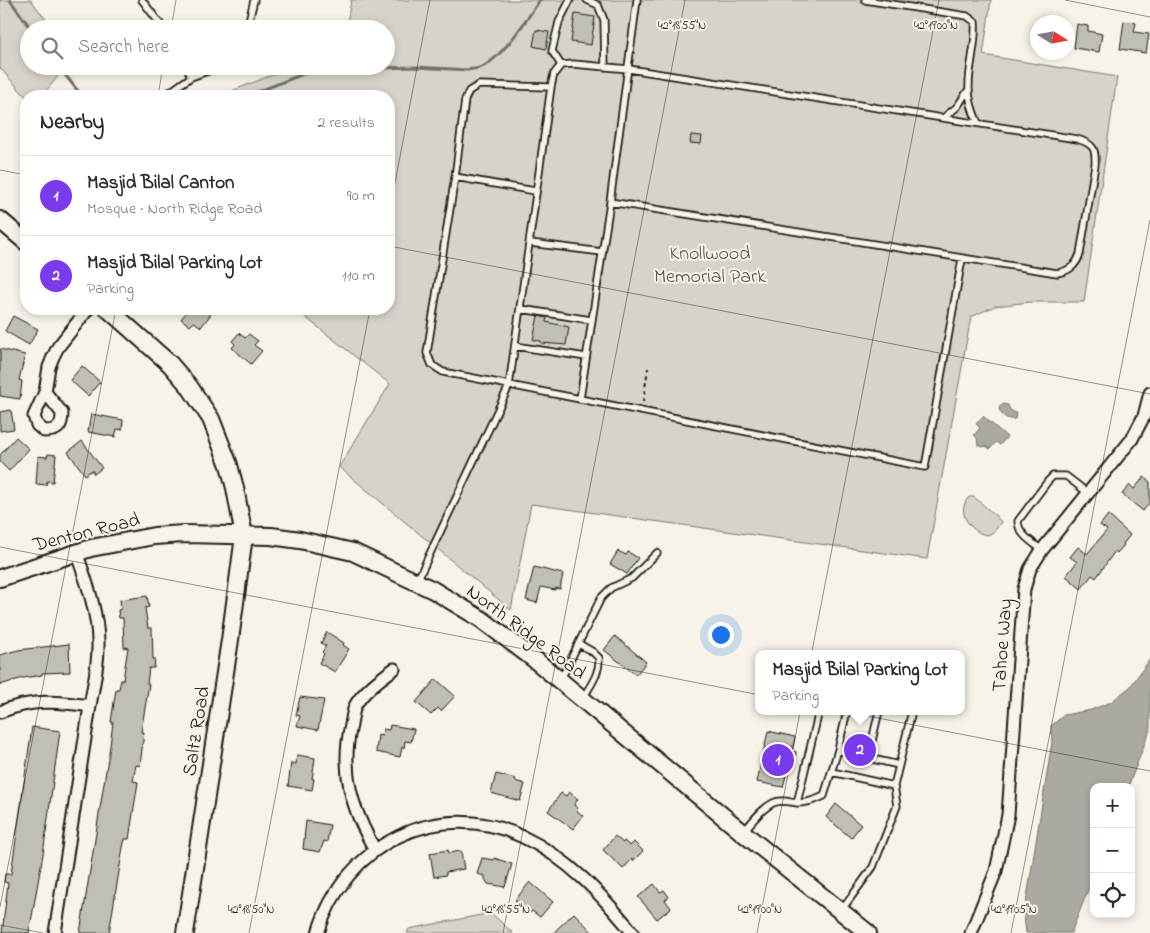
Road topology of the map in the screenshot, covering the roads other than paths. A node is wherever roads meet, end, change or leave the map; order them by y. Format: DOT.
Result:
graph roads {
  1 [pos="142,0"];
  2 [pos="254,0"];
  3 [pos="570,0"];
  4 [pos="586,0"];
  5 [pos="637,0"];
  6 [pos="865,0"];
  7 [pos="157,20"];
  8 [pos="249,20"];
  9 [pos="560,65"];
  10 [pos="605,67"];
  11 [pos="628,69"];
  12 [pos="197,75"];
  13 [pos="191,77"];
  14 [pos="551,86"];
  15 [pos="968,89"];
  16 [pos="173,90"];
  17 [pos="944,118"];
  18 [pos="978,123"];
  19 [pos="455,177"];
  20 [pos="535,191"];
  21 [pos="610,202"];
  22 [pos="0,220"];
  23 [pos="20,237"];
  24 [pos="530,242"];
  25 [pos="602,252"];
  26 [pos="962,259"];
  27 [pos="520,309"];
  28 [pos="84,315"];
  29 [pos="115,315"];
  30 [pos="592,320"];
  31 [pos="515,346"];
  32 [pos="586,357"];
  33 [pos="509,386"];
  34 [pos="45,392"];
  35 [pos="1150,393"];
  36 [pos="580,399"];
  37 [pos="1088,493"];
  38 [pos="244,536"];
  39 [pos="1042,550"];
  40 [pos="76,552"];
  41 [pos="657,553"];
  42 [pos="0,578"];
  43 [pos="417,582"];
  44 [pos="579,644"];
  45 [pos="394,669"];
  46 [pos="560,681"];
  47 [pos="582,699"];
  48 [pos="90,706"];
  49 [pos="0,712"];
  50 [pos="818,715"];
  51 [pos="846,715"];
  52 [pos="878,715"];
  53 [pos="911,715"];
  54 [pos="838,750"];
  55 [pos="868,758"];
  56 [pos="899,765"];
  57 [pos="832,772"];
  58 [pos="894,786"];
  59 [pos="798,803"];
  60 [pos="742,832"];
  61 [pos="374,850"];
  62 [pos="841,911"];
  63 [pos="55,933"];
  64 [pos="185,933"];
  65 [pos="318,933"];
  66 [pos="633,933"];
  67 [pos="868,933"];
  68 [pos="971,933"];
  1 -- 7 [label="lane"];
  2 -- 8 [label="lane"];
  3 -- 9 [label="lane"];
  4 -- 10 [label="lane"];
  5 -- 11 [label="lane"];
  6 -- 15 [label="lane"];
  9 -- 10 [label="lane"];
  9 -- 14 [label="lane"];
  10 -- 11 [label="lane"];
  11 -- 17 [label="lane"];
  11 -- 21 [label="lane"];
  12 -- 13 [label="lane"];
  13 -- 16 [label="lane"];
  14 -- 19 [label="lane"];
  14 -- 20 [label="lane"];
  15 -- 17 [label="lane"];
  15 -- 18 [label="lane"];
  17 -- 18 [label="lane"];
  18 -- 26 [label="lane"];
  19 -- 20 [label="lane"];
  19 -- 33 [label="lane"];
  20 -- 24 [label="lane"];
  21 -- 25 [label="lane"];
  21 -- 26 [label="lane"];
  22 -- 23 [label="street"];
  24 -- 25 [label="lane"];
  24 -- 27 [label="lane"];
  25 -- 30 [label="lane"];
  26 -- 36 [label="lane"];
  27 -- 30 [label="lane"];
  27 -- 31 [label="lane"];
  28 -- 34 [label="street"];
  29 -- 38 [label="street"];
  30 -- 32 [label="lane"];
  31 -- 32 [label="lane"];
  31 -- 33 [label="lane"];
  32 -- 36 [label="lane"];
  33 -- 36 [label="lane"];
  33 -- 43 [label="lane"];
  35 -- 37 [label="street, Tahoe Way"];
  37 -- 39 [label="street, Tahoe Way"];
  37 -- 39 [label="lane"];
  38 -- 40 [label="street, Denton Road"];
  38 -- 43 [label="street, North Ridge Road"];
  38 -- 64 [label="street, Saltz Road"];
  39 -- 68 [label="street, Tahoe Way"];
  40 -- 42 [label="street, Denton Road"];
  40 -- 48 [label="street"];
  41 -- 44 [label="lane"];
  43 -- 46 [label="street, North Ridge Road"];
  44 -- 46 [label="lane"];
  44 -- 47 [label="lane"];
  45 -- 61 [label="street"];
  46 -- 47 [label="street, North Ridge Road"];
  47 -- 60 [label="street, North Ridge Road"];
  48 -- 49 [label="street"];
  48 -- 63 [label="street"];
  50 -- 59 [label="lane"];
  51 -- 54 [label="lane"];
  52 -- 55 [label="lane"];
  53 -- 56 [label="lane"];
  54 -- 55 [label="lane"];
  54 -- 57 [label="lane"];
  55 -- 56 [label="lane"];
  56 -- 58 [label="lane"];
  57 -- 58 [label="lane"];
  57 -- 59 [label="lane"];
  58 -- 62 [label="lane"];
  59 -- 60 [label="lane"];
  60 -- 62 [label="street, North Ridge Road"];
  61 -- 65 [label="street"];
  61 -- 66 [label="street"];
  62 -- 67 [label="street, North Ridge Road"];
}
